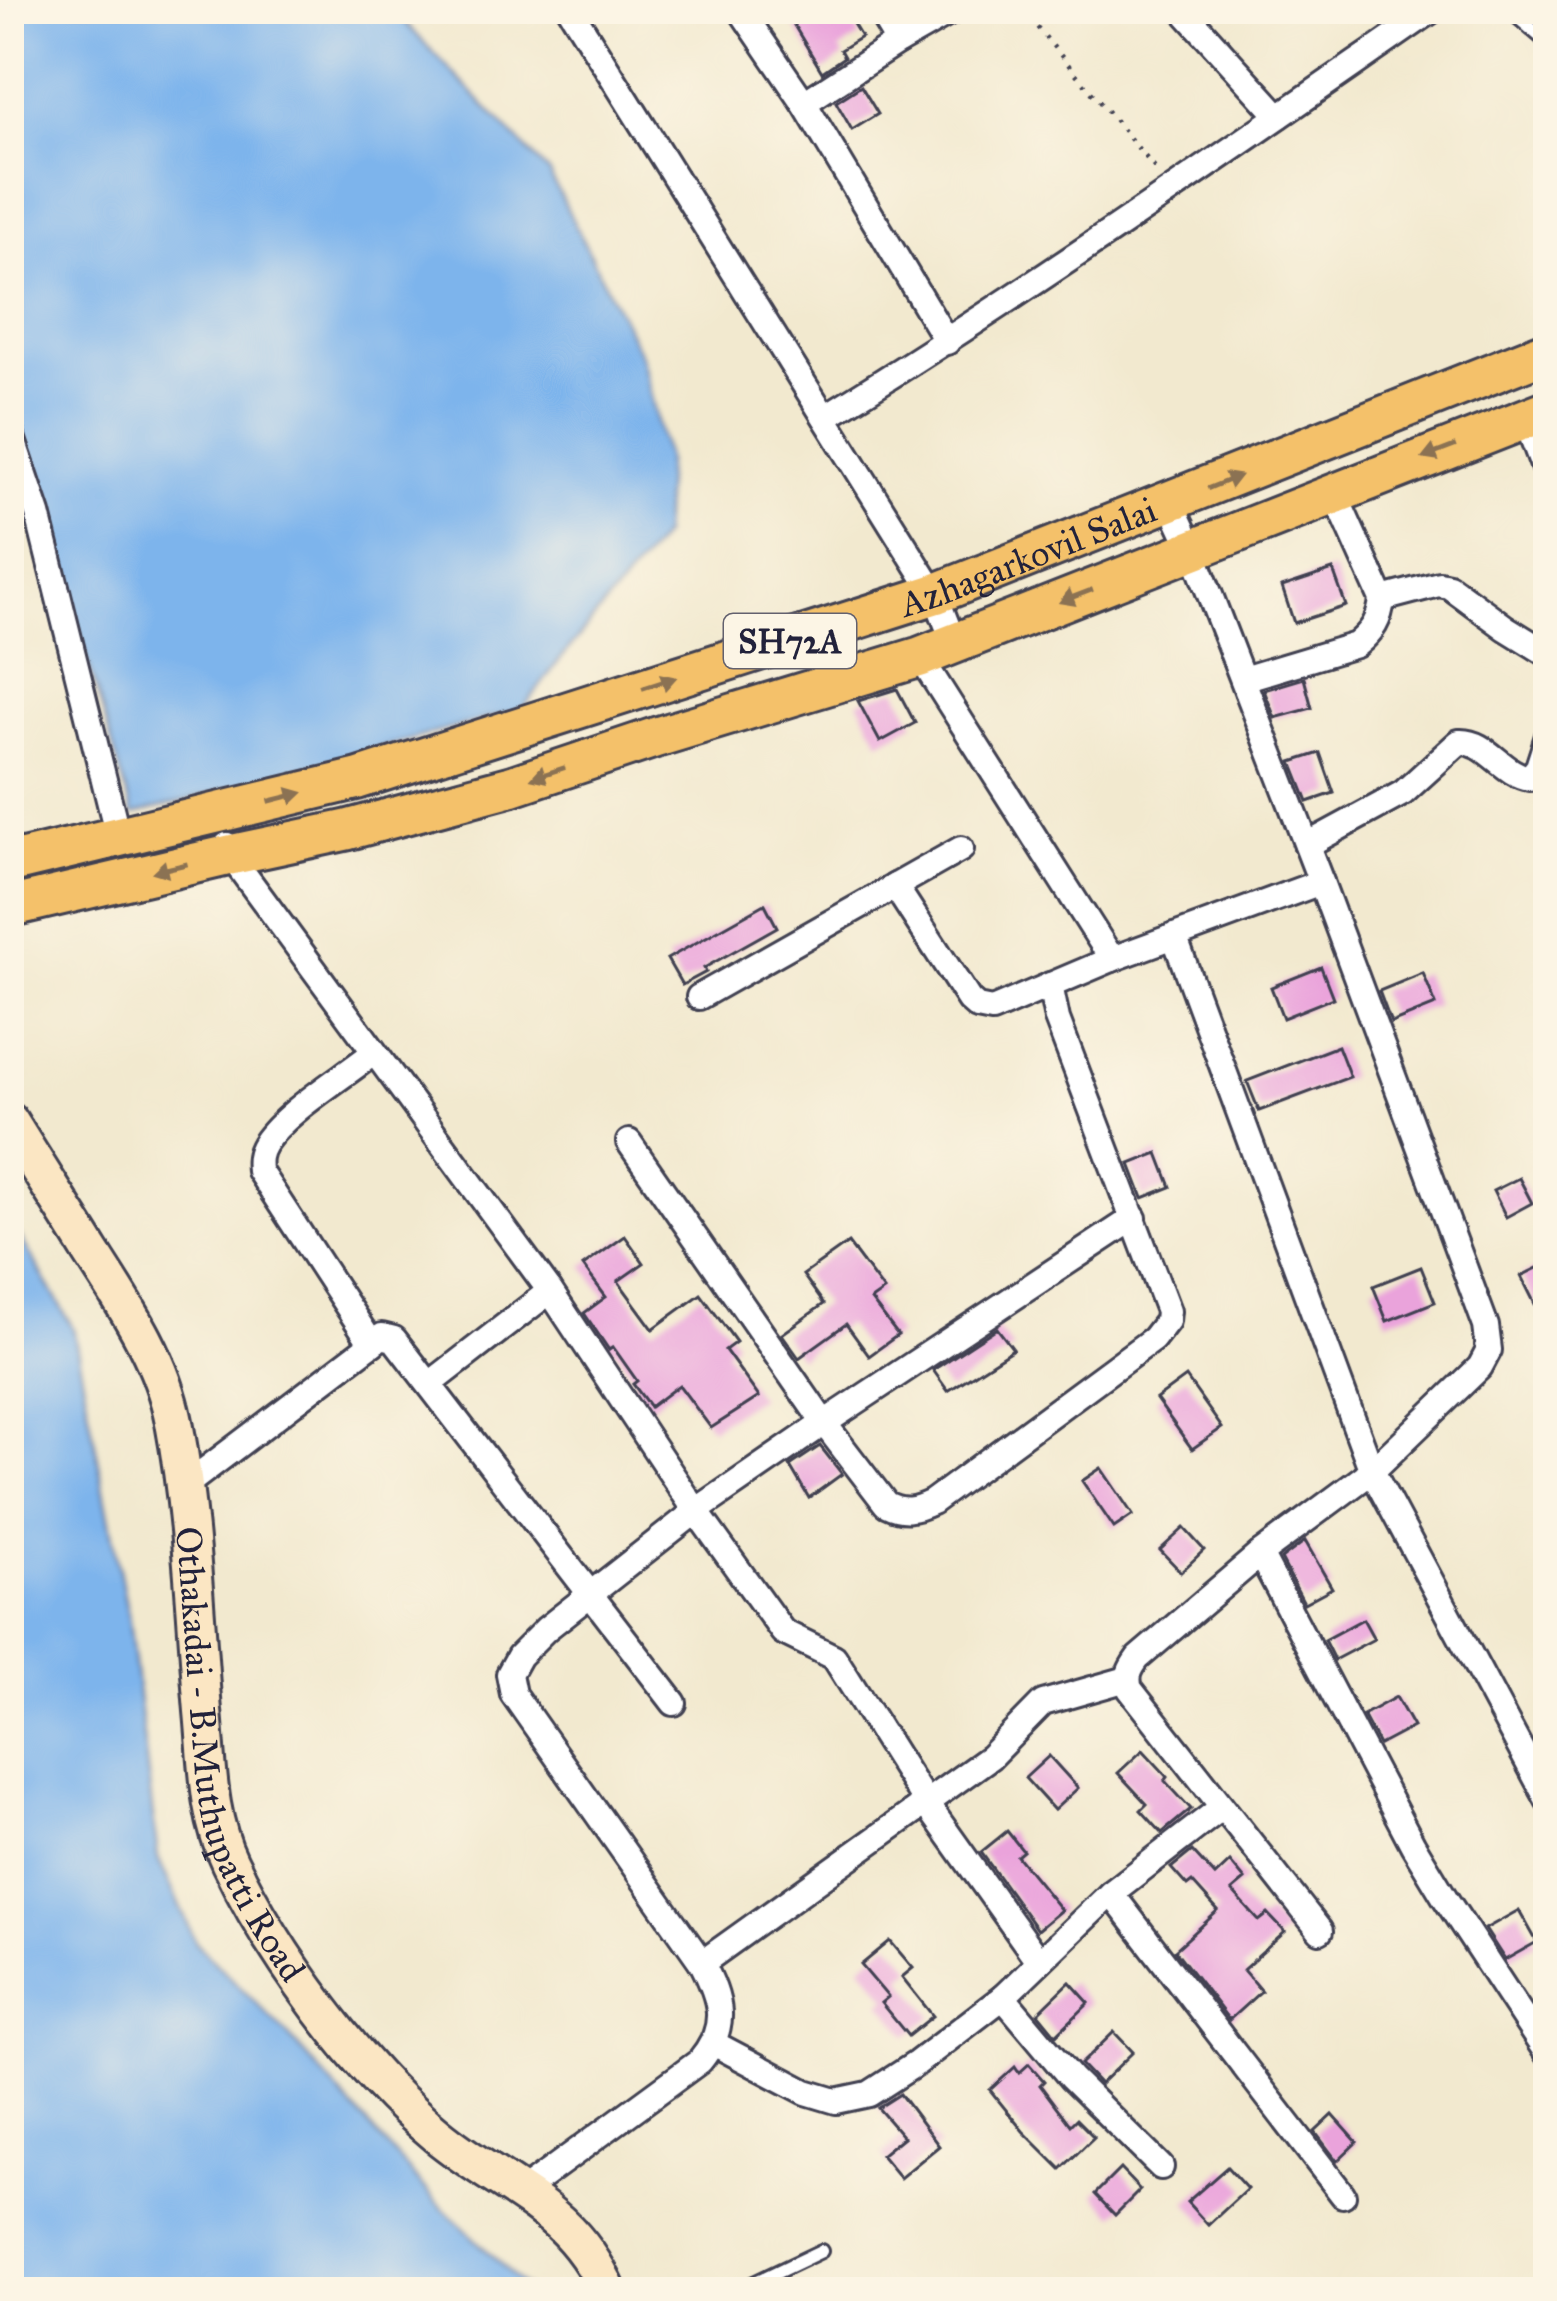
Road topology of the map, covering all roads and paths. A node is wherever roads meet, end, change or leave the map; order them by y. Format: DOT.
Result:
graph roads {
  1 [pos="570,9"];
  2 [pos="740,9"];
  3 [pos="878,9"];
  4 [pos="956,9"];
  5 [pos="1022,9"];
  6 [pos="1182,9"];
  7 [pos="1434,9"];
  8 [pos="1508,9"];
  9 [pos="898,42"];
  10 [pos="1548,43"];
  11 [pos="804,103"];
  12 [pos="1279,116"];
  13 [pos="1173,190"];
  14 [pos="947,342"];
  15 [pos="1548,351"];
  16 [pos="1537,414"];
  17 [pos="825,417"];
  18 [pos="9,428"];
  19 [pos="1548,479"];
  20 [pos="1334,492"];
  21 [pos="1171,503"];
  22 [pos="1193,551"];
  23 [pos="935,594"];
  24 [pos="1382,599"];
  25 [pos="937,650"];
  26 [pos="1548,654"];
  27 [pos="1243,679"];
  28 [pos="1548,736"];
  29 [pos="219,814"];
  30 [pos="118,836"];
  31 [pos="1307,845"];
  32 [pos="961,849"];
  33 [pos="230,855"];
  34 [pos="9,863"];
  35 [pos="1321,882"];
  36 [pos="895,886"];
  37 [pos="9,907"];
  38 [pos="1174,936"];
  39 [pos="1112,959"];
  40 [pos="1050,985"];
  41 [pos="699,997"];
  42 [pos="374,1053"];
  43 [pos="9,1121"];
  44 [pos="629,1142"];
  45 [pos="1134,1218"];
  46 [pos="550,1291"];
  47 [pos="372,1344"];
  48 [pos="430,1384"];
  49 [pos="824,1423"];
  50 [pos="1372,1471"];
  51 [pos="183,1487"];
  52 [pos="696,1511"];
  53 [pos="1260,1554"];
  54 [pos="592,1594"];
  55 [pos="1127,1679"];
  56 [pos="674,1703"];
  57 [pos="1548,1800"];
  58 [pos="926,1803"];
  59 [pos="1221,1808"];
  60 [pos="1111,1893"];
  61 [pos="1320,1930"];
  62 [pos="1039,1962"];
  63 [pos="702,1963"];
  64 [pos="1003,1997"];
  65 [pos="715,2044"];
  66 [pos="1548,2055"];
  67 [pos="1161,2167"];
  68 [pos="520,2193"];
  69 [pos="1343,2195"];
  70 [pos="821,2251"];
  71 [pos="608,2292"];
  72 [pos="735,2292"];
  1 -- 17 [label="street"];
  2 -- 11 [label="street"];
  3 -- 9 [label="street"];
  4 -- 9 [label="street"];
  5 -- 13 [label="path"];
  6 -- 12 [label="street"];
  7 -- 12 [label="street"];
  8 -- 10 [label="lane"];
  9 -- 11 [label="street"];
  11 -- 14 [label="street"];
  12 -- 13 [label="street"];
  13 -- 14 [label="street"];
  14 -- 17 [label="street"];
  21 -- 15 [label="main road, Azhagarkovil Salai / SH72A, one-way"];
  16 -- 19 [label="street"];
  16 -- 20 [label="main road, Azhagarkovil Salai / SH72A, one-way"];
  17 -- 23 [label="street"];
  18 -- 30 [label="street"];
  20 -- 22 [label="main road, Azhagarkovil Salai / SH72A"];
  20 -- 24 [label="street"];
  21 -- 22 [label="street"];
  21 -- 23 [label="main road, Azhagarkovil Salai / SH72A"];
  22 -- 25 [label="main road, Azhagarkovil Salai / SH72A, one-way"];
  22 -- 27 [label="street"];
  23 -- 25 [label="street"];
  29 -- 23 [label="main road, Azhagarkovil Salai / SH72A, one-way"];
  24 -- 26 [label="street"];
  24 -- 27 [label="street"];
  25 -- 33 [label="main road, Azhagarkovil Salai / SH72A, one-way"];
  25 -- 39 [label="street"];
  27 -- 31 [label="street"];
  28 -- 31 [label="street"];
  29 -- 30 [label="main road, Azhagarkovil Salai / SH72A"];
  29 -- 33 [label="street"];
  30 -- 34 [label="main road, Azhagarkovil Salai / SH72A"];
  31 -- 35 [label="street"];
  32 -- 36 [label="street"];
  33 -- 37 [label="main road, Azhagarkovil Salai / SH72A, one-way"];
  33 -- 42 [label="street"];
  35 -- 38 [label="street"];
  35 -- 50 [label="street"];
  36 -- 40 [label="street"];
  36 -- 41 [label="street"];
  38 -- 39 [label="street"];
  38 -- 50 [label="street"];
  39 -- 40 [label="street"];
  40 -- 45 [label="street"];
  42 -- 46 [label="street"];
  42 -- 47 [label="street"];
  43 -- 51 [label="main road, Othakadai - B.Muthupatti Road"];
  44 -- 49 [label="street"];
  45 -- 49 [label="street"];
  45 -- 49 [label="street"];
  46 -- 48 [label="street"];
  46 -- 52 [label="street"];
  47 -- 48 [label="street"];
  47 -- 51 [label="street"];
  48 -- 54 [label="street"];
  49 -- 52 [label="street"];
  50 -- 53 [label="street"];
  50 -- 57 [label="street"];
  51 -- 68 [label="main road, Othakadai - B.Muthupatti Road"];
  52 -- 54 [label="street"];
  52 -- 58 [label="street"];
  53 -- 55 [label="street"];
  53 -- 66 [label="street"];
  54 -- 56 [label="street"];
  54 -- 63 [label="street"];
  55 -- 58 [label="street"];
  55 -- 59 [label="street"];
  58 -- 62 [label="street"];
  58 -- 63 [label="street"];
  59 -- 60 [label="street"];
  59 -- 61 [label="street"];
  60 -- 62 [label="street"];
  60 -- 69 [label="street"];
  62 -- 64 [label="street"];
  63 -- 65 [label="street"];
  64 -- 65 [label="street"];
  64 -- 67 [label="street"];
  65 -- 68 [label="street"];
  68 -- 71 [label="main road, Othakadai - B.Muthupatti Road"];
  70 -- 72 [label="lane"];
}
